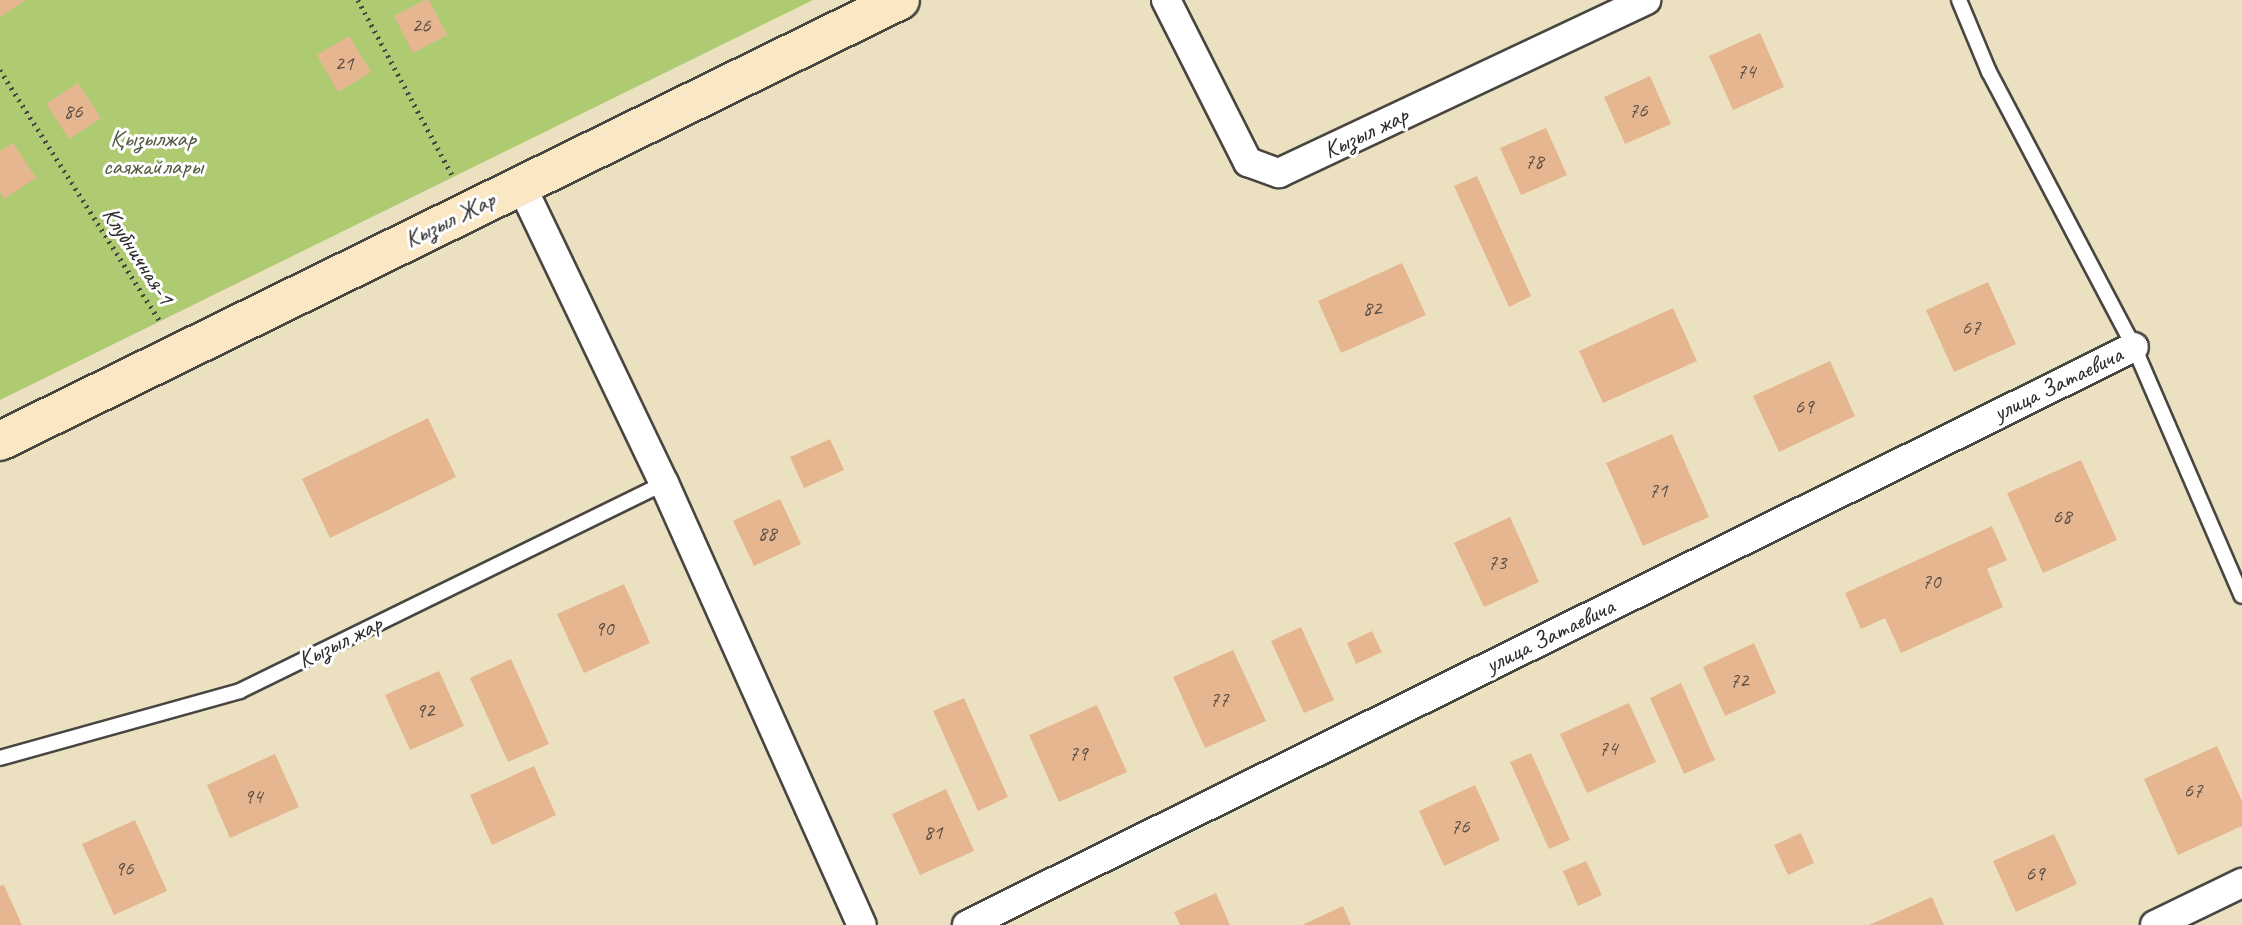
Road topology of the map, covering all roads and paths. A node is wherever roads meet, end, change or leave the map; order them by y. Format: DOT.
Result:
graph roads {
  1 [pos="358,0"];
  2 [pos="900,0"];
  3 [pos="1166,0"];
  4 [pos="1646,0"];
  5 [pos="1959,0"];
  6 [pos="0,71"];
  7 [pos="521,186"];
  8 [pos="470,210"];
  9 [pos="2134,347"];
  10 [pos="180,353"];
  11 [pos="0,441"];
  12 [pos="664,483"];
  13 [pos="2242,596"];
  14 [pos="0,758"];
  15 [pos="2242,883"];
  16 [pos="862,925"];
  17 [pos="967,925"];
  18 [pos="2155,925"];
  1 -- 8 [label="path"];
  2 -- 7 [label="main road, Кызыл Жар"];
  3 -- 4 [label="street, Кызыл жар"];
  5 -- 9 [label="lane"];
  6 -- 10 [label="path, Клубничная-1"];
  7 -- 8 [label="main road, Кызыл Жар"];
  7 -- 12 [label="street"];
  8 -- 10 [label="main road, Кызыл Жар"];
  9 -- 13 [label="lane"];
  9 -- 17 [label="street, улица Затаевича"];
  10 -- 11 [label="main road, Кызыл Жар"];
  12 -- 14 [label="lane, Кызыл жар"];
  12 -- 16 [label="street"];
  15 -- 18 [label="street"];
}
